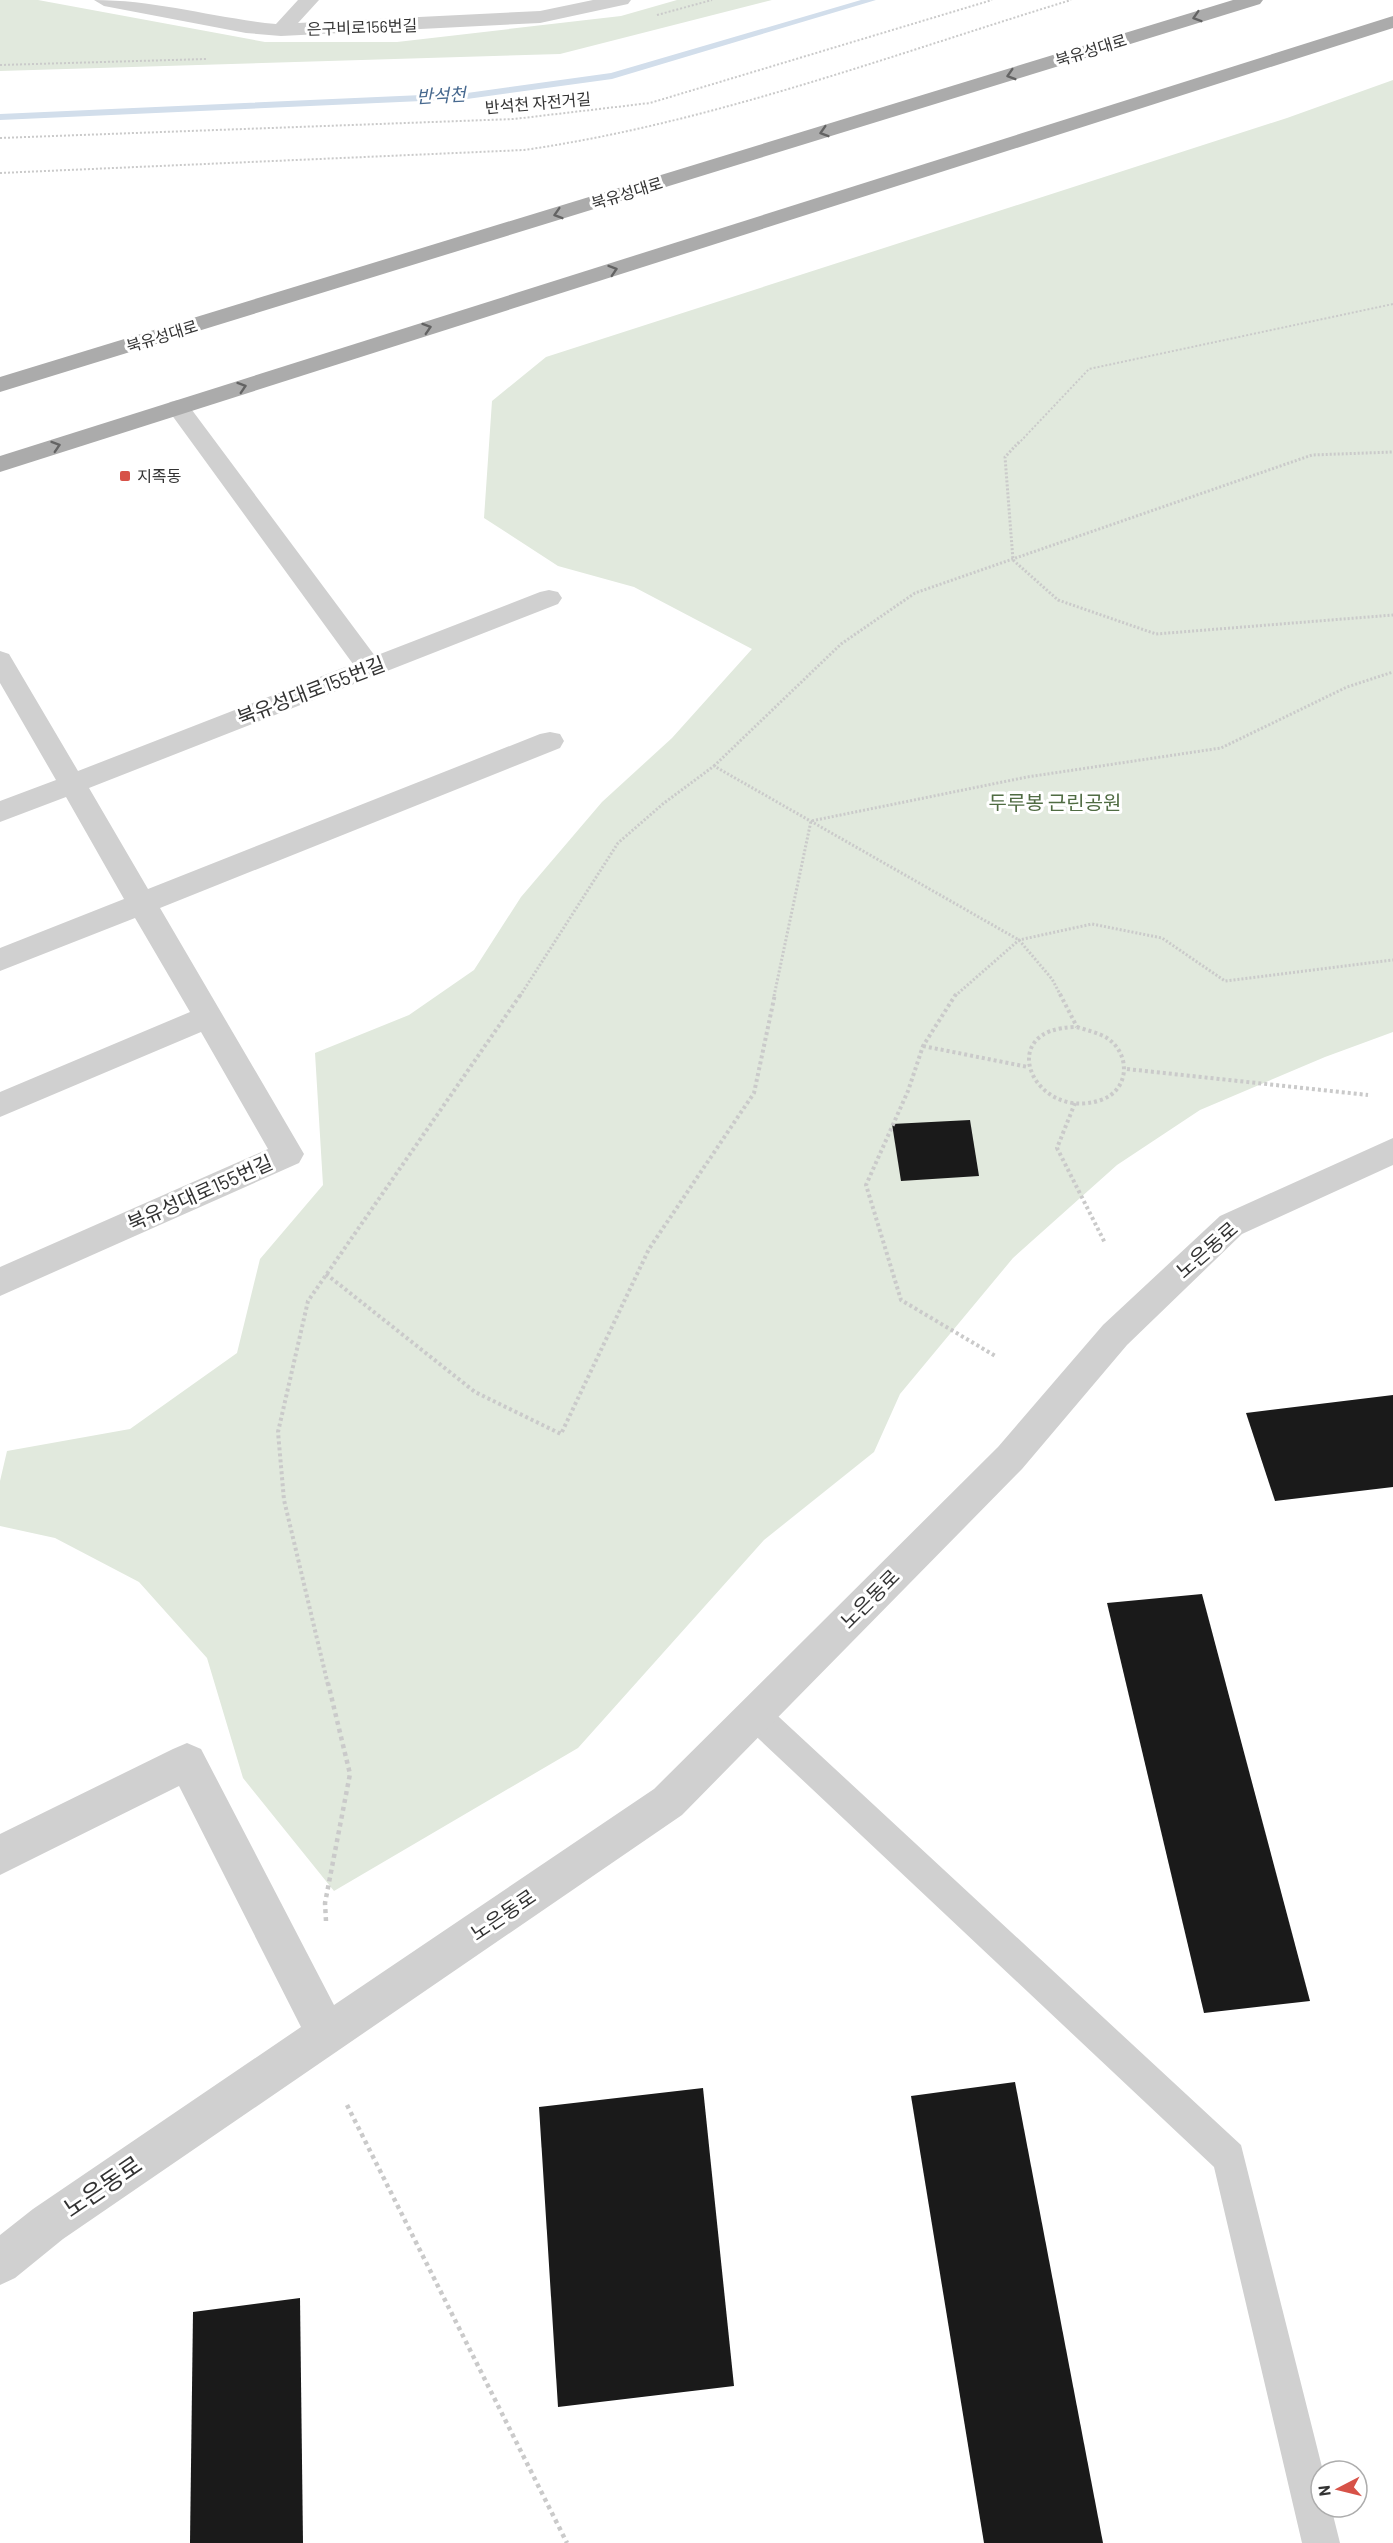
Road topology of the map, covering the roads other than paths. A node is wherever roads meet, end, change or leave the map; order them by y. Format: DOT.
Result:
graph roads {
  1 [pos="104,0"];
  2 [pos="309,0"];
  3 [pos="621,0"];
  4 [pos="1253,0"];
  5 [pos="161,5"];
  6 [pos="1393,22"];
  7 [pos="281,30"];
  8 [pos="0,386"];
  9 [pos="178,407"];
  10 [pos="0,464"];
  11 [pos="549,598"];
  12 [pos="0,660"];
  13 [pos="370,668"];
  14 [pos="550,741"];
  15 [pos="72,784"];
  16 [pos="0,812"];
  17 [pos="141,903"];
  18 [pos="0,960"];
  19 [pos="207,1017"];
  20 [pos="0,1105"];
  21 [pos="1393,1151"];
  22 [pos="0,1282"];
  23 [pos="754,1715"];
  24 [pos="0,1855"];
  25 [pos="327,2035"];
  26 [pos="0,2263"];
  27 [pos="1321,2543"];
  1 -- 5 [label="street, 은구비로156번길"];
  2 -- 7 [label="street"];
  3 -- 7 [label="street, 은구비로156번길"];
  4 -- 8 [label="main road, 북유성대로, one-way"];
  5 -- 7 [label="street, 은구비로156번길"];
  9 -- 6 [label="main road, one-way"];
  10 -- 9 [label="main road, one-way"];
  9 -- 13 [label="street"];
  11 -- 13 [label="street, 북유성대로155번길"];
  12 -- 15 [label="street, 북유성대로155번길"];
  13 -- 15 [label="street, 북유성대로155번길"];
  14 -- 17 [label="street"];
  15 -- 16 [label="street, 북유성대로155번길"];
  15 -- 17 [label="street, 북유성대로155번길"];
  17 -- 18 [label="street"];
  17 -- 19 [label="street, 북유성대로155번길"];
  19 -- 20 [label="street"];
  19 -- 22 [label="street, 북유성대로155번길"];
  21 -- 23 [label="street, 노은동로"];
  23 -- 25 [label="street, 노은동로"];
  23 -- 27 [label="lane"];
  24 -- 25 [label="street"];
  25 -- 26 [label="street, 노은동로"];
}
